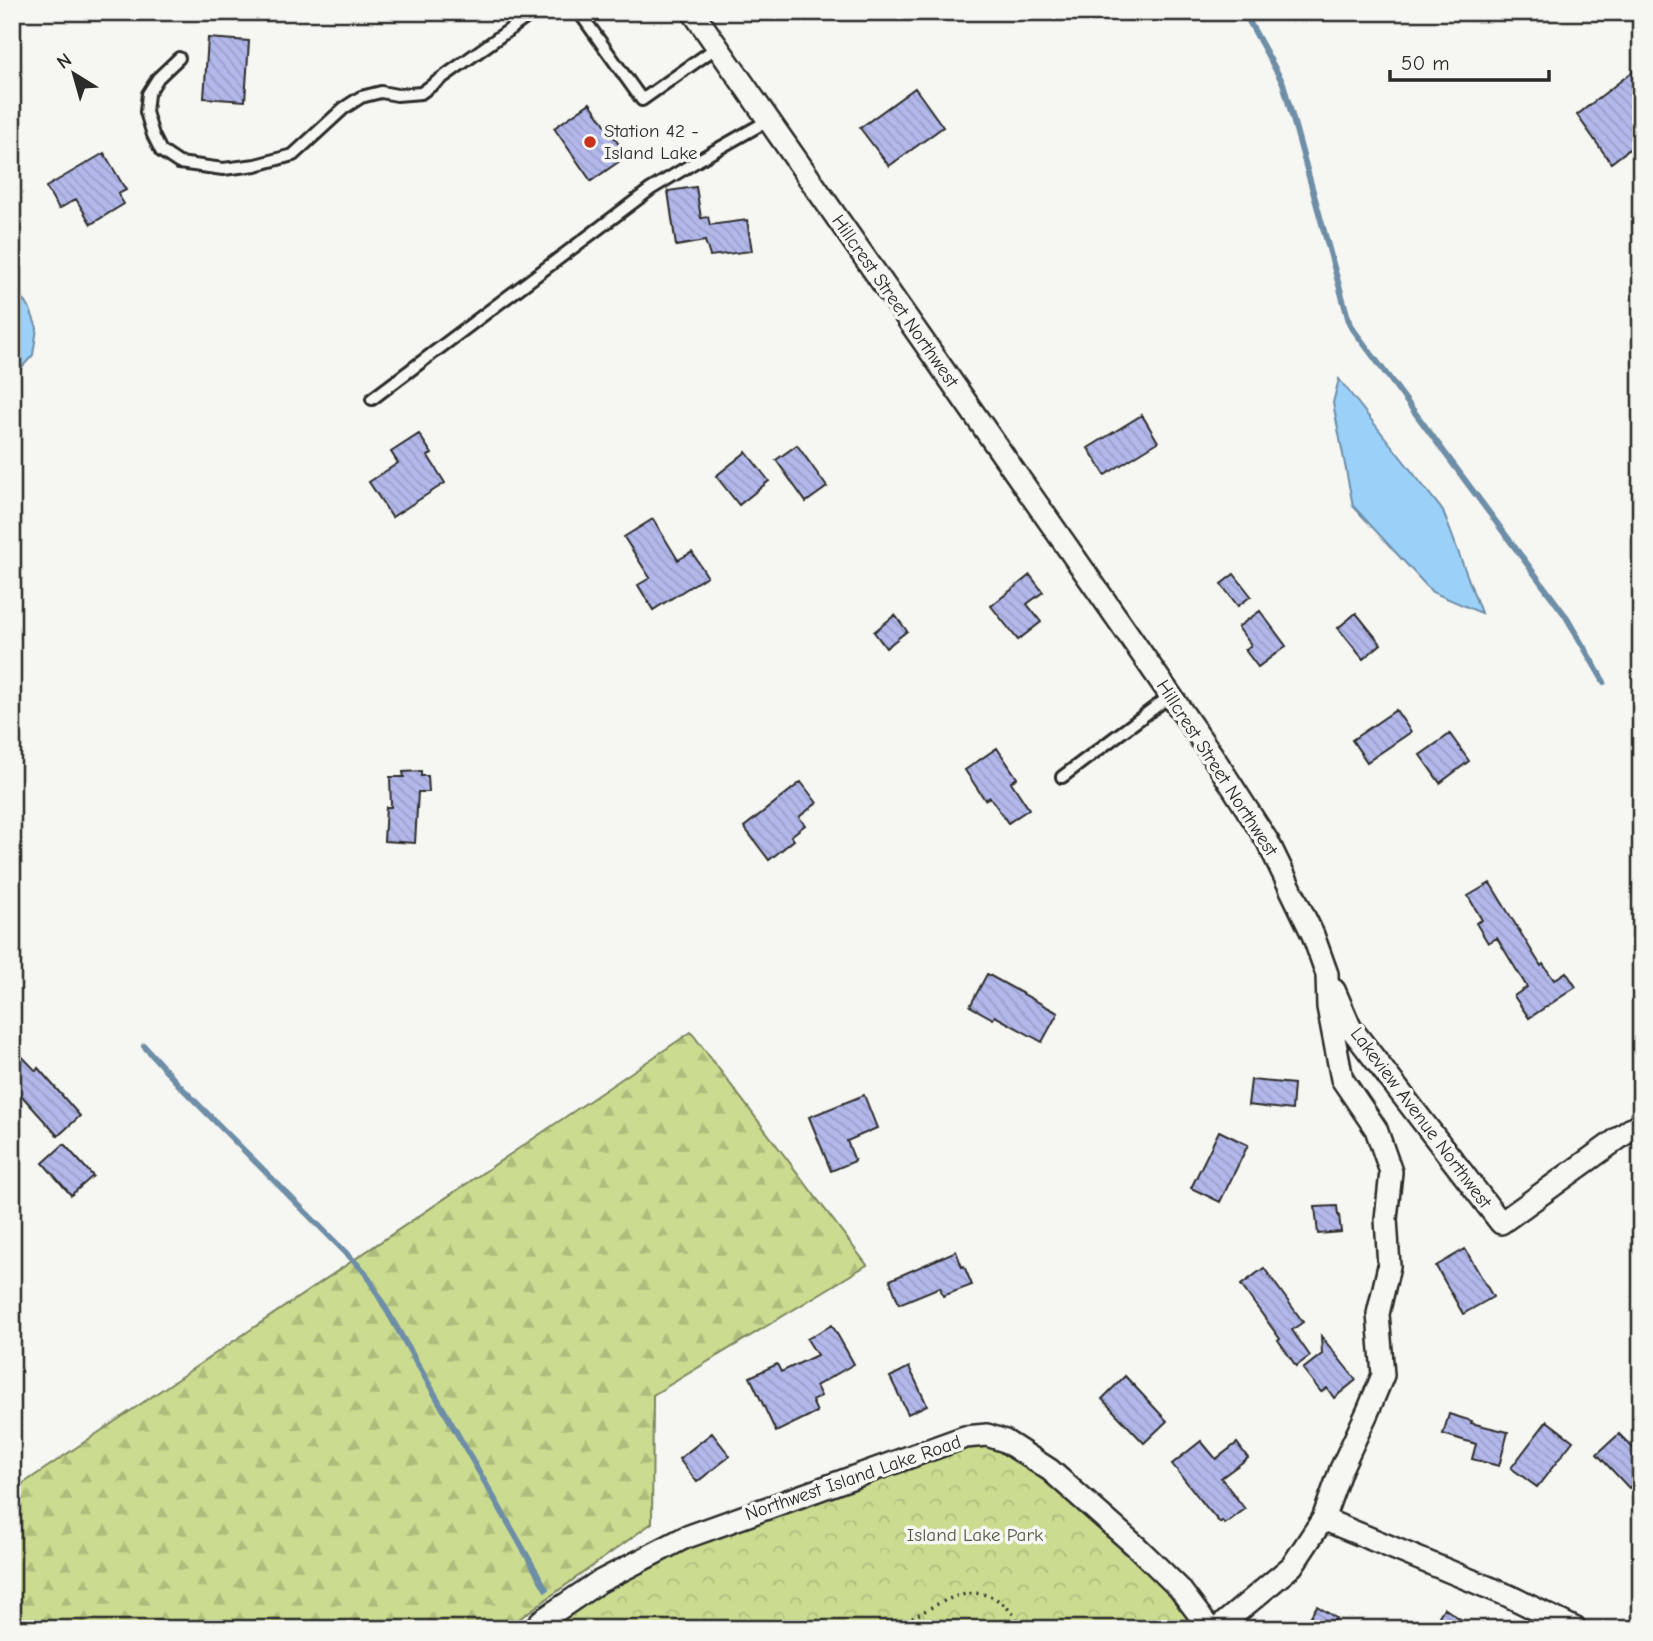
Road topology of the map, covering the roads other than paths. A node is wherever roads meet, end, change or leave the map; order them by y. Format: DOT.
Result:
graph roads {
  1 [pos="534,12"];
  2 [pos="579,12"];
  3 [pos="693,12"];
  4 [pos="717,47"];
  5 [pos="179,58"];
  6 [pos="769,120"];
  7 [pos="372,399"];
  8 [pos="1171,696"];
  9 [pos="1062,777"];
  10 [pos="1327,974"];
  11 [pos="1641,1122"];
  12 [pos="1323,1519"];
  13 [pos="534,1629"];
  14 [pos="1210,1629"];
  15 [pos="1217,1629"];
  16 [pos="1576,1629"];
  1 -- 5 [label="lane"];
  2 -- 4 [label="lane"];
  3 -- 4 [label="street, Hillcrest Street Northwest"];
  4 -- 6 [label="street, Hillcrest Street Northwest"];
  6 -- 7 [label="lane"];
  6 -- 8 [label="street, Hillcrest Street Northwest"];
  8 -- 9 [label="lane"];
  8 -- 10 [label="street, Hillcrest Street Northwest"];
  10 -- 11 [label="street, Lakeview Avenue Northwest"];
  10 -- 12 [label="street, Hillcrest Street Northwest"];
  12 -- 15 [label="street, Hillcrest Street Northwest"];
  12 -- 16 [label="street"];
  13 -- 14 [label="street, Northwest Island Lake Road"];
}
